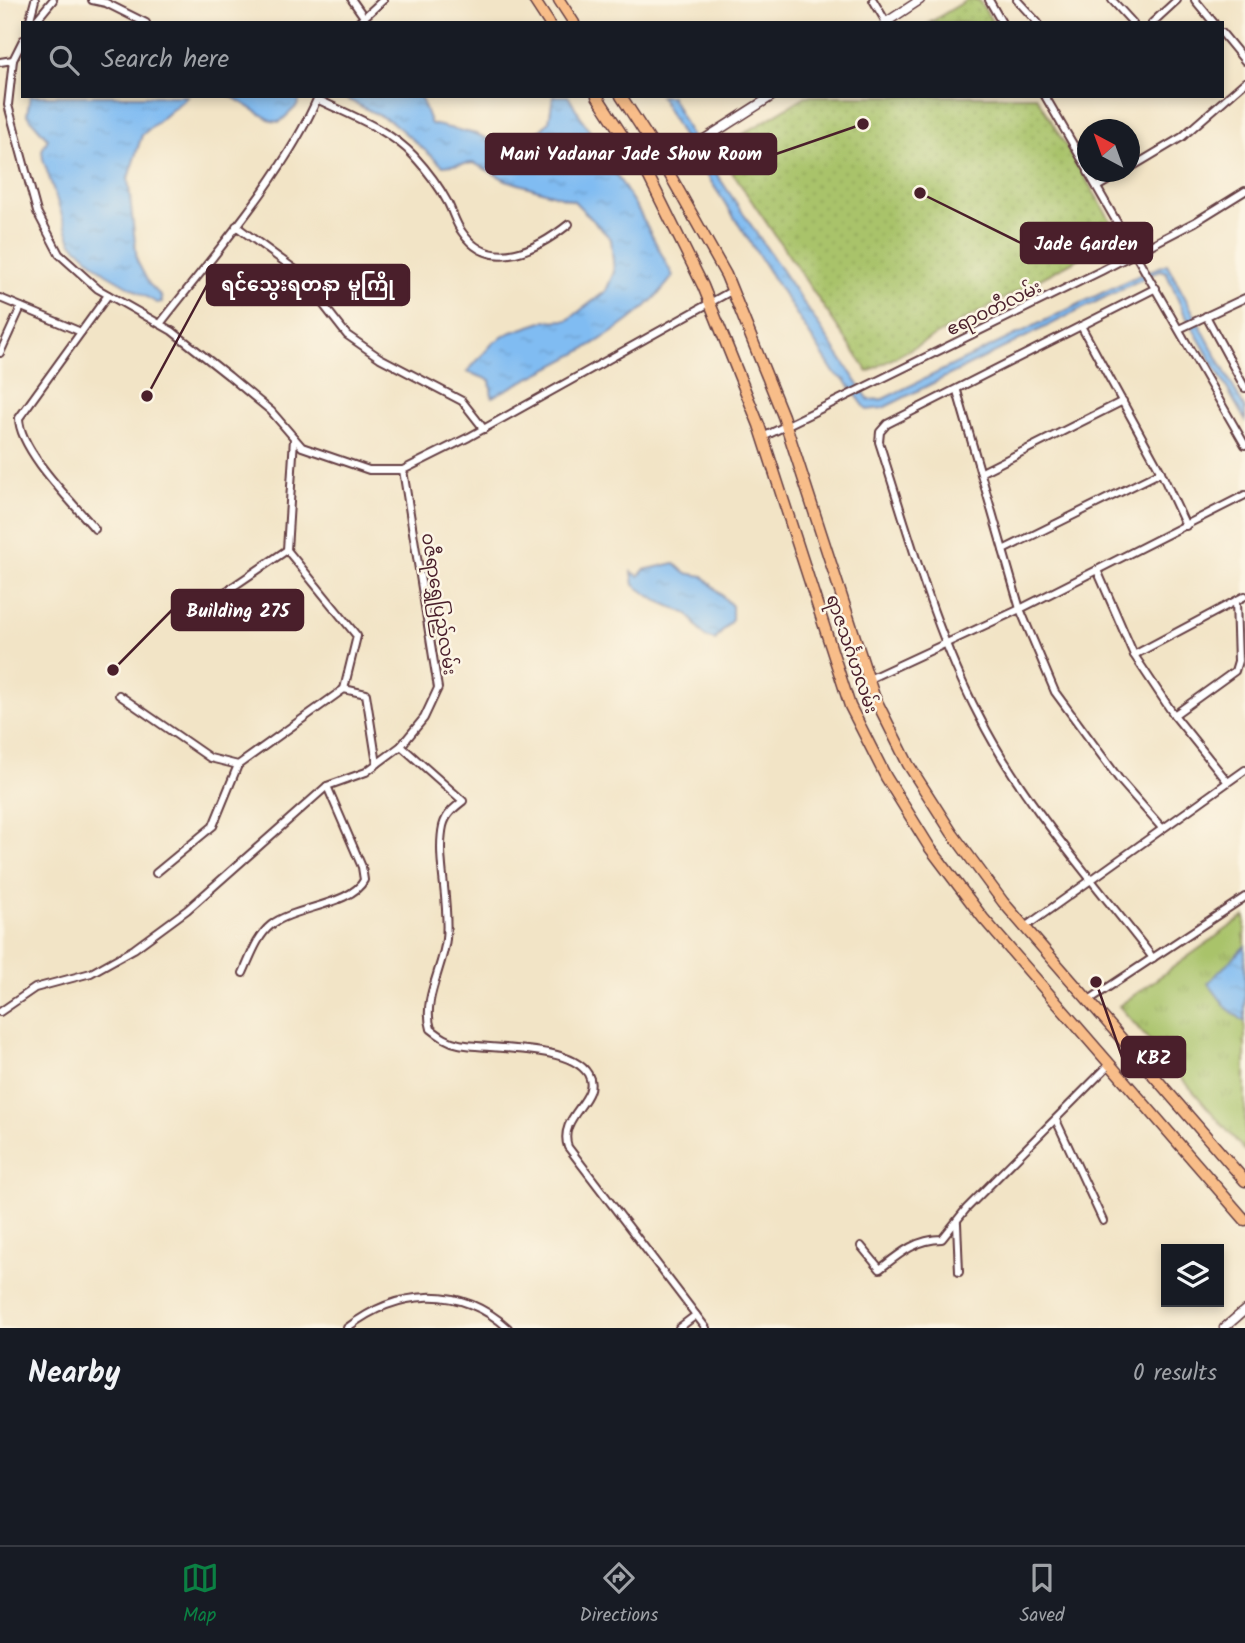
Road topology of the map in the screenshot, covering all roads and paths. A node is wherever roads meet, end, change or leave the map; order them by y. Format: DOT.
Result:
graph roads {
  1 [pos="35,0"];
  2 [pos="53,0"];
  3 [pos="92,0"];
  4 [pos="352,0"];
  5 [pos="383,0"];
  6 [pos="534,0"];
  7 [pos="559,0"];
  8 [pos="873,0"];
  9 [pos="920,0"];
  10 [pos="989,0"];
  11 [pos="1017,0"];
  12 [pos="1112,0"];
  13 [pos="1177,0"];
  14 [pos="1195,0"];
  15 [pos="105,2"];
  16 [pos="364,16"];
  17 [pos="32,21"];
  18 [pos="34,21"];
  19 [pos="142,21"];
  20 [pos="360,21"];
  21 [pos="548,21"];
  22 [pos="573,21"];
  23 [pos="884,21"];
  24 [pos="887,21"];
  25 [pos="1001,21"];
  26 [pos="1036,21"];
  27 [pos="1131,21"];
  28 [pos="1154,21"];
  29 [pos="1212,21"];
  30 [pos="1224,35"];
  31 [pos="21,44"];
  32 [pos="13,60"];
  33 [pos="1245,61"];
  34 [pos="0,62"];
  35 [pos="1245,82"];
  36 [pos="318,98"];
  37 [pos="320,98"];
  38 [pos="598,98"];
  39 [pos="622,98"];
  40 [pos="769,98"];
  41 [pos="1046,98"];
  42 [pos="1077,152"];
  43 [pos="1140,162"];
  44 [pos="665,166"];
  45 [pos="648,175"];
  46 [pos="1094,182"];
  47 [pos="1106,182"];
  48 [pos="1097,187"];
  49 [pos="1245,191"];
  50 [pos="569,224"];
  51 [pos="236,226"];
  52 [pos="1135,253"];
  53 [pos="1156,288"];
  54 [pos="733,290"];
  55 [pos="108,295"];
  56 [pos="0,298"];
  57 [pos="1245,298"];
  58 [pos="710,304"];
  59 [pos="21,307"];
  60 [pos="1206,316"];
  61 [pos="160,324"];
  62 [pos="1081,326"];
  63 [pos="1179,329"];
  64 [pos="81,331"];
  65 [pos="0,353"];
  66 [pos="1245,388"];
  67 [pos="957,391"];
  68 [pos="1123,401"];
  69 [pos="786,426"];
  70 [pos="484,429"];
  71 [pos="763,437"];
  72 [pos="294,438"];
  73 [pos="1245,445"];
  74 [pos="403,470"];
  75 [pos="982,471"];
  76 [pos="1161,472"];
  77 [pos="1245,495"];
  78 [pos="1186,526"];
  79 [pos="95,529"];
  80 [pos="287,550"];
  81 [pos="1003,550"];
  82 [pos="1097,570"];
  83 [pos="1245,596"];
  84 [pos="212,601"];
  85 [pos="1236,601"];
  86 [pos="1020,609"];
  87 [pos="944,643"];
  88 [pos="1134,655"];
  89 [pos="869,679"];
  90 [pos="344,689"];
  91 [pos="119,695"];
  92 [pos="1174,715"];
  93 [pos="401,746"];
  94 [pos="377,764"];
  95 [pos="238,765"];
  96 [pos="1245,770"];
  97 [pos="1227,781"];
  98 [pos="327,786"];
  99 [pos="1161,828"];
  100 [pos="156,873"];
  101 [pos="1092,878"];
  102 [pos="1245,897"];
  103 [pos="1024,927"];
  104 [pos="1153,958"];
  105 [pos="243,973"];
  106 [pos="1088,1000"];
  107 [pos="0,1012"];
  108 [pos="1110,1064"];
  109 [pos="1056,1120"];
  110 [pos="1245,1181"];
  111 [pos="1245,1220"];
  112 [pos="1103,1221"];
  113 [pos="957,1223"];
  114 [pos="861,1246"];
  115 [pos="959,1272"];
  116 [pos="1245,1310"];
  117 [pos="696,1315"];
  118 [pos="347,1328"];
  119 [pos="508,1328"];
  120 [pos="679,1328"];
  121 [pos="706,1328"];
  122 [pos="1224,1328"];
  1 -- 17 [label="street"];
  2 -- 18 [label="street"];
  3 -- 15 [label="street"];
  4 -- 16 [label="street"];
  5 -- 16 [label="street"];
  6 -- 21 [label="main road"];
  7 -- 22 [label="main road"];
  8 -- 23 [label="street"];
  9 -- 24 [label="street"];
  10 -- 25 [label="street"];
  11 -- 26 [label="street"];
  12 -- 27 [label="street"];
  13 -- 28 [label="street"];
  14 -- 29 [label="street"];
  15 -- 19 [label="street"];
  16 -- 20 [label="street"];
  30 -- 33 [label="street"];
  31 -- 32 [label="street"];
  32 -- 34 [label="street"];
  32 -- 55 [label="street"];
  35 -- 43 [label="street"];
  36 -- 51 [label="street"];
  37 -- 50 [label="street"];
  38 -- 45 [label="main road, ရာဇသင်္ဂဟလမ်း"];
  39 -- 44 [label="main road, ရာဇသင်္ဂဟလမ်း"];
  40 -- 44 [label="street"];
  41 -- 42 [label="street"];
  44 -- 45 [label="street"];
  44 -- 54 [label="main road, ရာဇသင်္ဂဟလမ်း"];
  45 -- 58 [label="main road, ရာဇသင်္ဂဟလမ်း"];
  46 -- 48 [label="street"];
  47 -- 48 [label="street"];
  48 -- 52 [label="street"];
  49 -- 52 [label="street, ဧရာဝတီလမ်း"];
  51 -- 61 [label="street"];
  51 -- 70 [label="street"];
  52 -- 53 [label="street"];
  52 -- 69 [label="street, ဧရာဝတီလမ်း"];
  53 -- 62 [label="street"];
  53 -- 63 [label="street"];
  54 -- 58 [label="street"];
  54 -- 69 [label="main road, ရာဇသင်္ဂဟလမ်း"];
  55 -- 61 [label="street"];
  55 -- 64 [label="street"];
  56 -- 59 [label="street"];
  57 -- 60 [label="street"];
  58 -- 70 [label="street"];
  58 -- 71 [label="main road, ရာဇသင်္ဂဟလမ်း"];
  59 -- 64 [label="street"];
  59 -- 65 [label="street"];
  60 -- 63 [label="street"];
  60 -- 66 [label="street"];
  61 -- 72 [label="street"];
  62 -- 67 [label="street"];
  62 -- 68 [label="street"];
  63 -- 73 [label="street"];
  64 -- 79 [label="street"];
  67 -- 75 [label="street"];
  67 -- 87 [label="street"];
  68 -- 75 [label="street"];
  68 -- 76 [label="street"];
  69 -- 71 [label="street"];
  69 -- 89 [label="main road, ရာဇသင်္ဂဟလမ်း"];
  70 -- 74 [label="street"];
  71 -- 108 [label="main road, ရာဇသင်္ဂဟလမ်း"];
  72 -- 74 [label="street"];
  72 -- 80 [label="street"];
  74 -- 93 [label="street, ဝဇီရာရွှေပြည်လမ်း"];
  75 -- 81 [label="street"];
  76 -- 78 [label="street"];
  76 -- 81 [label="street"];
  77 -- 78 [label="street"];
  78 -- 82 [label="street"];
  80 -- 84 [label="street"];
  80 -- 90 [label="street"];
  81 -- 86 [label="street"];
  82 -- 86 [label="street"];
  82 -- 88 [label="street"];
  83 -- 85 [label="street"];
  85 -- 88 [label="street"];
  85 -- 92 [label="street"];
  86 -- 87 [label="street"];
  86 -- 99 [label="street"];
  87 -- 89 [label="street"];
  87 -- 101 [label="street"];
  88 -- 92 [label="street"];
  89 -- 103 [label="main road, ရာဇသင်္ဂဟလမ်း"];
  90 -- 94 [label="street"];
  90 -- 95 [label="street"];
  91 -- 95 [label="street"];
  92 -- 97 [label="street"];
  93 -- 94 [label="street, ဝဇီရာရွှေပြည်လမ်း"];
  93 -- 117 [label="street"];
  94 -- 98 [label="street, ဝဇီရာရွှေပြည်လမ်း"];
  95 -- 100 [label="street"];
  96 -- 97 [label="street"];
  97 -- 99 [label="street"];
  98 -- 105 [label="street"];
  98 -- 107 [label="street, ဝဇီရာရွှေပြည်လမ်း"];
  99 -- 101 [label="street"];
  101 -- 103 [label="street"];
  101 -- 104 [label="street"];
  102 -- 104 [label="street"];
  103 -- 106 [label="main road, ရာဇသင်္ဂဟလမ်း"];
  104 -- 106 [label="street"];
  106 -- 110 [label="main road, ရာဇသင်္ဂဟလမ်း"];
  108 -- 109 [label="street"];
  108 -- 111 [label="main road, ရာဇသင်္ဂဟလမ်း"];
  109 -- 112 [label="street"];
  109 -- 113 [label="street"];
  113 -- 114 [label="street"];
  113 -- 115 [label="street"];
  116 -- 122 [label="street"];
  117 -- 120 [label="street"];
  117 -- 121 [label="street"];
  118 -- 119 [label="street"];
}
